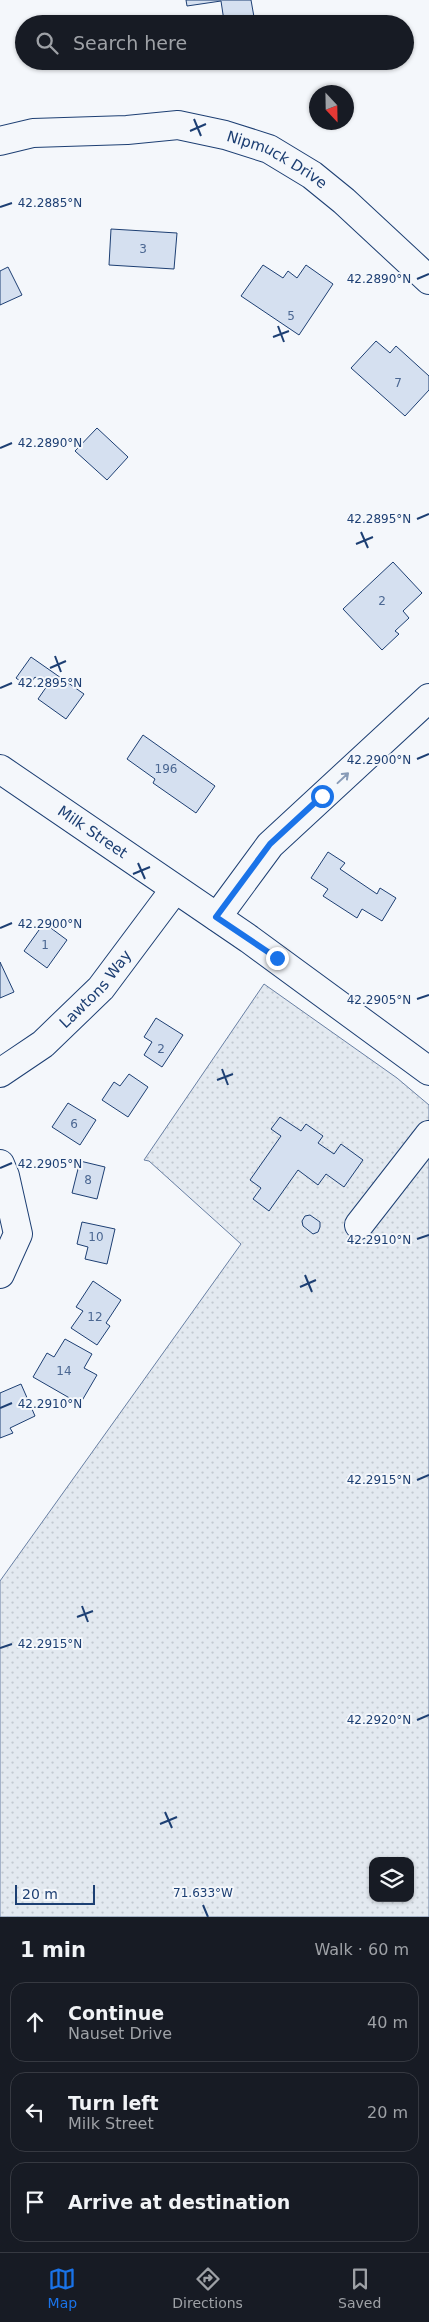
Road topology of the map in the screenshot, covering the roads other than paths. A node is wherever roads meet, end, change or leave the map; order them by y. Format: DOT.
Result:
graph roads {
  1 [pos="0,142"];
  2 [pos="429,280"];
  3 [pos="429,698"];
  4 [pos="1,772"];
  5 [pos="175,889"];
  6 [pos="216,917"];
  7 [pos="429,1071"];
  8 [pos="0,1073"];
  9 [pos="429,1135"];
  10 [pos="0,1164"];
  11 [pos="359,1225"];
  12 [pos="0,1274"];
  1 -- 2 [label="street, Nipmuck Drive"];
  6 -- 3 [label="street, one-way"];
  4 -- 5 [label="street, Milk Street"];
  5 -- 6 [label="street, Milk Street"];
  5 -- 8 [label="street, Lawtons Way"];
  6 -- 7 [label="street, Milk Street"];
  9 -- 11 [label="street"];
  10 -- 12 [label="street"];
}
